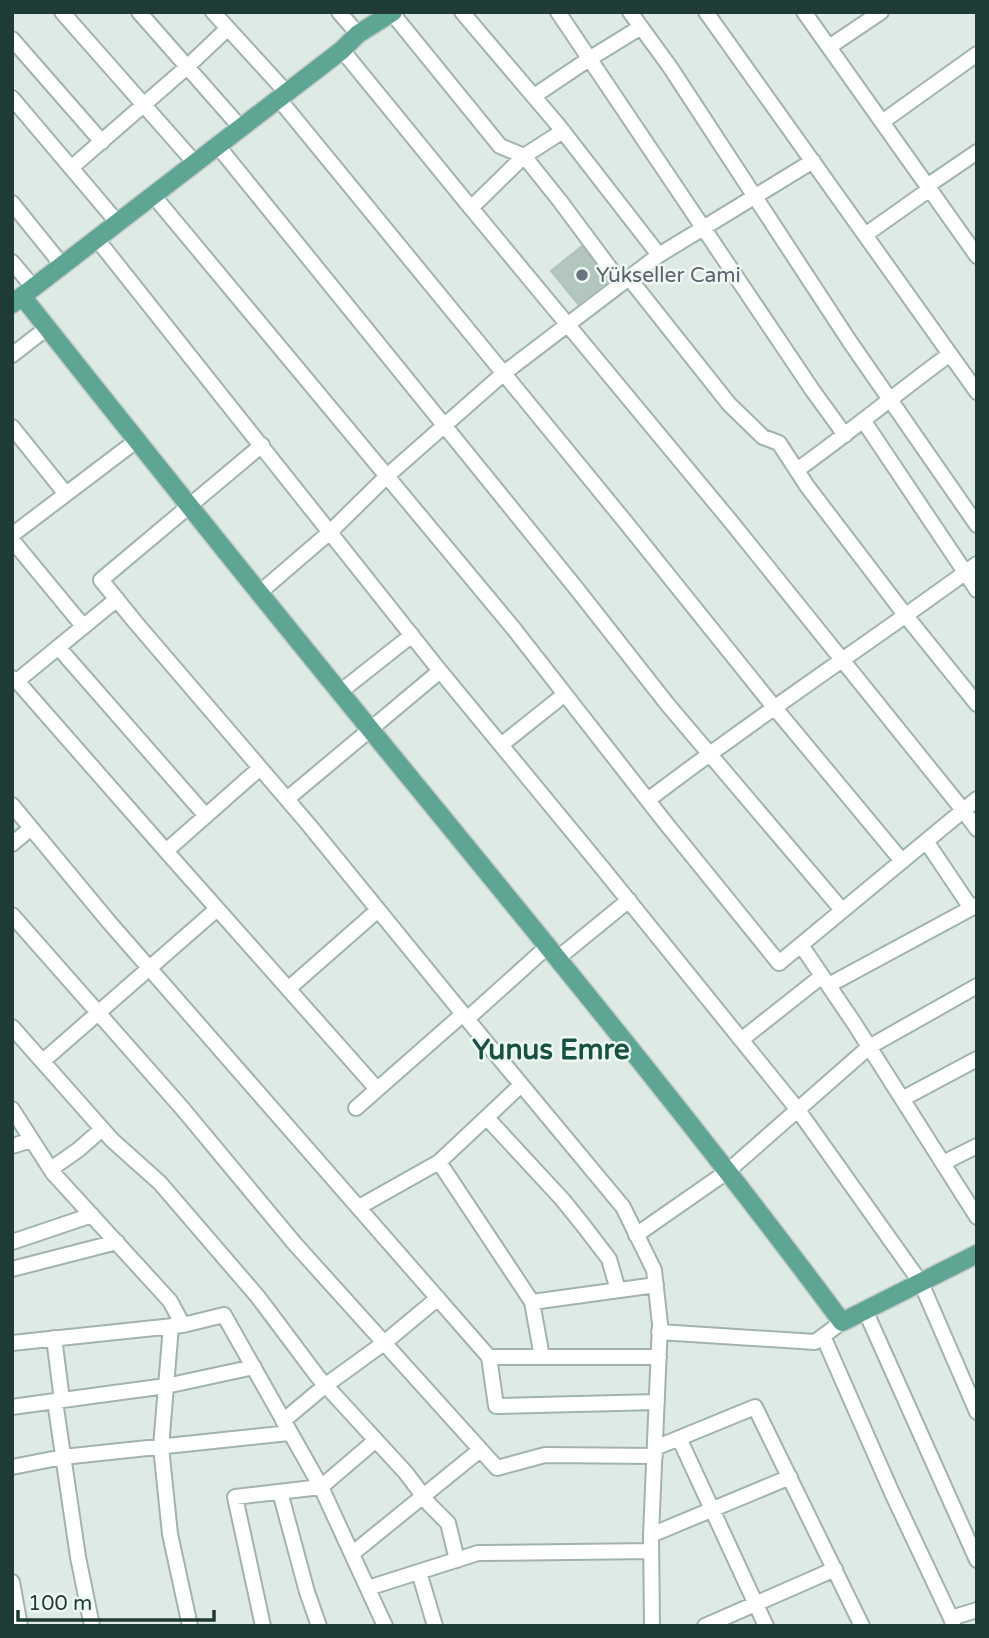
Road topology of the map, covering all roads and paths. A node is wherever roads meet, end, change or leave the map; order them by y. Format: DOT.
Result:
graph roads {
  1 [pos="62,12"];
  2 [pos="139,12"];
  3 [pos="212,12"];
  4 [pos="339,12"];
  5 [pos="462,12"];
  6 [pos="558,12"];
  7 [pos="630,12"];
  8 [pos="706,12"];
  9 [pos="804,12"];
  10 [pos="881,12"];
  11 [pos="392,13"];
  12 [pos="641,27"];
  13 [pos="227,29"];
  14 [pos="358,34"];
  15 [pos="12,39"];
  16 [pos="829,47"];
  17 [pos="342,50"];
  18 [pos="977,54"];
  19 [pos="589,59"];
  20 [pos="187,67"];
  21 [pos="282,95"];
  22 [pos="534,96"];
  23 [pos="12,98"];
  24 [pos="144,105"];
  25 [pos="882,122"];
  26 [pos="240,127"];
  27 [pos="563,131"];
  28 [pos="102,142"];
  29 [pos="217,145"];
  30 [pos="977,152"];
  31 [pos="524,156"];
  32 [pos="813,161"];
  33 [pos="195,163"];
  34 [pos="71,168"];
  35 [pos="928,188"];
  36 [pos="153,195"];
  37 [pos="754,197"];
  38 [pos="12,204"];
  39 [pos="471,208"];
  40 [pos="117,222"];
  41 [pos="703,228"];
  42 [pos="865,235"];
  43 [pos="96,239"];
  44 [pos="976,254"];
  45 [pos="659,255"];
  46 [pos="12,261"];
  47 [pos="62,265"];
  48 [pos="625,280"];
  49 [pos="22,296"];
  50 [pos="568,325"];
  51 [pos="47,328"];
  52 [pos="950,354"];
  53 [pos="12,355"];
  54 [pos="504,373"];
  55 [pos="977,392"];
  56 [pos="889,399"];
  57 [pos="863,420"];
  58 [pos="443,426"];
  59 [pos="12,428"];
  60 [pos="845,435"];
  61 [pos="136,441"];
  62 [pos="262,445"];
  63 [pos="797,470"];
  64 [pos="387,476"];
  65 [pos="66,494"];
  66 [pos="189,508"];
  67 [pos="977,525"];
  68 [pos="330,532"];
  69 [pos="12,538"];
  70 [pos="971,569"];
  71 [pos="977,590"];
  72 [pos="259,593"];
  73 [pos="117,599"];
  74 [pos="906,616"];
  75 [pos="83,626"];
  76 [pos="412,635"];
  77 [pos="58,647"];
  78 [pos="842,659"];
  79 [pos="440,671"];
  80 [pos="15,679"];
  81 [pos="340,692"];
  82 [pos="565,694"];
  83 [pos="977,704"];
  84 [pos="774,707"];
  85 [pos="370,730"];
  86 [pos="501,745"];
  87 [pos="709,753"];
  88 [pos="260,768"];
  89 [pos="287,799"];
  90 [pos="977,799"];
  91 [pos="648,800"];
  92 [pos="12,805"];
  93 [pos="963,810"];
  94 [pos="206,816"];
  95 [pos="31,828"];
  96 [pos="977,829"];
  97 [pos="926,841"];
  98 [pos="12,844"];
  99 [pos="166,851"];
  100 [pos="902,861"];
  101 [pos="629,900"];
  102 [pos="974,906"];
  103 [pos="217,909"];
  104 [pos="378,910"];
  105 [pos="842,910"];
  106 [pos="12,915"];
  107 [pos="801,944"];
  108 [pos="553,952"];
  109 [pos="150,968"];
  110 [pos="825,981"];
  111 [pos="977,986"];
  112 [pos="288,989"];
  113 [pos="99,1014"];
  114 [pos="465,1017"];
  115 [pos="12,1027"];
  116 [pos="741,1040"];
  117 [pos="869,1047"];
  118 [pos="977,1059"];
  119 [pos="43,1061"];
  120 [pos="522,1085"];
  121 [pos="377,1089"];
  122 [pos="902,1099"];
  123 [pos="356,1108"];
  124 [pos="12,1109"];
  125 [pos="798,1110"];
  126 [pos="487,1118"];
  127 [pos="102,1129"];
  128 [pos="32,1140"];
  129 [pos="12,1146"];
  130 [pos="977,1146"];
  131 [pos="439,1162"];
  132 [pos="943,1163"];
  133 [pos="51,1169"];
  134 [pos="728,1171"];
  135 [pos="359,1207"];
  136 [pos="92,1215"];
  137 [pos="977,1217"];
  138 [pos="636,1235"];
  139 [pos="12,1242"];
  140 [pos="117,1242"];
  141 [pos="975,1261"];
  142 [pos="12,1269"];
  143 [pos="921,1283"];
  144 [pos="656,1285"];
  145 [pos="618,1290"];
  146 [pos="438,1298"];
  147 [pos="533,1302"];
  148 [pos="865,1310"];
  149 [pos="842,1322"];
  150 [pos="177,1326"];
  151 [pos="659,1332"];
  152 [pos="823,1336"];
  153 [pos="54,1338"];
  154 [pos="12,1343"];
  155 [pos="384,1343"];
  156 [pos="489,1357"];
  157 [pos="542,1357"];
  158 [pos="659,1357"];
  159 [pos="254,1367"];
  160 [pos="326,1385"];
  161 [pos="166,1386"];
  162 [pos="58,1401"];
  163 [pos="657,1402"];
  164 [pos="12,1406"];
  165 [pos="977,1412"];
  166 [pos="286,1427"];
  167 [pos="678,1438"];
  168 [pos="376,1440"];
  169 [pos="161,1447"];
  170 [pos="480,1450"];
  171 [pos="655,1452"];
  172 [pos="63,1457"];
  173 [pos="12,1467"];
  174 [pos="790,1478"];
  175 [pos="321,1487"];
  176 [pos="280,1492"];
  177 [pos="424,1497"];
  178 [pos="711,1510"];
  179 [pos="651,1535"];
  180 [pos="651,1551"];
  181 [pos="353,1553"];
  182 [pos="457,1560"];
  183 [pos="977,1560"];
  184 [pos="835,1569"];
  185 [pos="419,1572"];
  186 [pos="12,1582"];
  187 [pos="368,1588"];
  188 [pos="755,1603"];
  189 [pos="977,1610"];
  190 [pos="952,1622"];
  191 [pos="20,1626"];
  192 [pos="92,1626"];
  193 [pos="190,1626"];
  194 [pos="264,1626"];
  195 [pos="319,1626"];
  196 [pos="385,1626"];
  197 [pos="435,1626"];
  198 [pos="652,1626"];
  199 [pos="705,1626"];
  200 [pos="766,1626"];
  201 [pos="862,1626"];
  1 -- 24 [label="street"];
  2 -- 20 [label="street"];
  3 -- 13 [label="street"];
  4 -- 14 [label="street"];
  5 -- 22 [label="street"];
  6 -- 19 [label="street"];
  7 -- 12 [label="street"];
  8 -- 32 [label="street"];
  9 -- 16 [label="street"];
  10 -- 16 [label="street"];
  11 -- 14 [label="main road"];
  11 -- 31 [label="street"];
  12 -- 19 [label="street"];
  12 -- 37 [label="street"];
  13 -- 20 [label="street"];
  13 -- 21 [label="street"];
  14 -- 17 [label="main road"];
  15 -- 28 [label="street"];
  16 -- 25 [label="street"];
  17 -- 21 [label="main road"];
  17 -- 39 [label="street"];
  18 -- 25 [label="street"];
  19 -- 22 [label="street"];
  19 -- 41 [label="street"];
  20 -- 24 [label="street"];
  20 -- 26 [label="street"];
  21 -- 26 [label="main road"];
  21 -- 54 [label="street"];
  22 -- 27 [label="street"];
  23 -- 34 [label="street"];
  24 -- 28 [label="street"];
  24 -- 33 [label="street"];
  25 -- 35 [label="street"];
  26 -- 29 [label="main road"];
  27 -- 31 [label="street"];
  27 -- 45 [label="street"];
  28 -- 34 [label="street"];
  29 -- 33 [label="main road"];
  29 -- 58 [label="street"];
  30 -- 35 [label="street"];
  31 -- 39 [label="street"];
  31 -- 48 [label="street"];
  32 -- 37 [label="street"];
  32 -- 42 [label="street"];
  33 -- 36 [label="main road"];
  34 -- 40 [label="street"];
  35 -- 42 [label="street"];
  35 -- 44 [label="street"];
  36 -- 40 [label="main road"];
  36 -- 64 [label="street"];
  37 -- 41 [label="street"];
  37 -- 56 [label="street"];
  38 -- 47 [label="street"];
  39 -- 50 [label="street"];
  40 -- 43 [label="main road"];
  41 -- 45 [label="street"];
  41 -- 60 [label="street"];
  42 -- 52 [label="street"];
  43 -- 47 [label="main road"];
  43 -- 62 [label="street"];
  45 -- 48 [label="street"];
  46 -- 49 [label="street"];
  47 -- 49 [label="main road"];
  48 -- 50 [label="street"];
  48 -- 63 [label="street"];
  49 -- 51 [label="main road"];
  50 -- 54 [label="street"];
  50 -- 78 [label="street"];
  51 -- 53 [label="street"];
  51 -- 61 [label="main road"];
  52 -- 55 [label="street"];
  52 -- 56 [label="street"];
  54 -- 58 [label="street"];
  54 -- 84 [label="street"];
  56 -- 57 [label="street"];
  56 -- 67 [label="street"];
  57 -- 60 [label="street"];
  57 -- 70 [label="street"];
  58 -- 64 [label="street"];
  58 -- 87 [label="street"];
  59 -- 65 [label="street"];
  60 -- 63 [label="street"];
  61 -- 65 [label="street"];
  61 -- 66 [label="main road"];
  62 -- 66 [label="street"];
  62 -- 68 [label="street"];
  63 -- 74 [label="street"];
  64 -- 68 [label="street"];
  64 -- 82 [label="street"];
  65 -- 69 [label="street"];
  66 -- 72 [label="main road"];
  66 -- 73 [label="street"];
  68 -- 72 [label="street"];
  68 -- 76 [label="street"];
  69 -- 75 [label="street"];
  70 -- 71 [label="street"];
  70 -- 74 [label="street"];
  72 -- 81 [label="main road"];
  73 -- 75 [label="street"];
  73 -- 88 [label="street"];
  74 -- 78 [label="street"];
  74 -- 83 [label="street"];
  75 -- 77 [label="street"];
  76 -- 79 [label="street"];
  76 -- 81 [label="street"];
  77 -- 80 [label="street"];
  77 -- 94 [label="street"];
  78 -- 84 [label="street"];
  78 -- 93 [label="street"];
  79 -- 85 [label="street"];
  79 -- 86 [label="street"];
  80 -- 99 [label="street"];
  81 -- 85 [label="main road"];
  82 -- 86 [label="street"];
  82 -- 91 [label="street"];
  84 -- 87 [label="street"];
  84 -- 100 [label="street"];
  85 -- 89 [label="street"];
  85 -- 108 [label="main road"];
  86 -- 101 [label="street"];
  87 -- 91 [label="street"];
  87 -- 105 [label="street"];
  88 -- 89 [label="street"];
  88 -- 94 [label="street"];
  89 -- 104 [label="street"];
  90 -- 93 [label="street"];
  91 -- 107 [label="street"];
  92 -- 95 [label="street"];
  93 -- 96 [label="street"];
  93 -- 97 [label="street"];
  94 -- 99 [label="street"];
  95 -- 98 [label="street"];
  95 -- 109 [label="street"];
  97 -- 100 [label="street"];
  97 -- 102 [label="street"];
  99 -- 103 [label="street"];
  100 -- 105 [label="street"];
  101 -- 108 [label="street"];
  101 -- 116 [label="street"];
  102 -- 110 [label="street"];
  103 -- 109 [label="street"];
  103 -- 112 [label="street"];
  104 -- 112 [label="street"];
  104 -- 114 [label="street"];
  105 -- 107 [label="street"];
  106 -- 113 [label="street"];
  107 -- 110 [label="street"];
  108 -- 114 [label="street"];
  108 -- 134 [label="main road"];
  109 -- 113 [label="street"];
  109 -- 135 [label="street"];
  110 -- 116 [label="street"];
  110 -- 117 [label="street"];
  111 -- 117 [label="street"];
  112 -- 121 [label="street"];
  113 -- 119 [label="street"];
  113 -- 155 [label="street"];
  114 -- 120 [label="street"];
  114 -- 121 [label="street"];
  115 -- 119 [label="street"];
  116 -- 125 [label="street"];
  117 -- 122 [label="street"];
  117 -- 125 [label="street"];
  118 -- 122 [label="street"];
  119 -- 127 [label="street"];
  120 -- 126 [label="street"];
  120 -- 138 [label="street"];
  121 -- 123 [label="street"];
  122 -- 132 [label="street"];
  124 -- 128 [label="street"];
  125 -- 134 [label="street"];
  125 -- 143 [label="street"];
  126 -- 131 [label="street"];
  126 -- 145 [label="street"];
  127 -- 133 [label="street"];
  127 -- 160 [label="street"];
  128 -- 129 [label="street"];
  128 -- 133 [label="street"];
  130 -- 132 [label="street"];
  131 -- 135 [label="street"];
  131 -- 147 [label="street"];
  132 -- 137 [label="street"];
  133 -- 136 [label="street"];
  134 -- 138 [label="street"];
  134 -- 149 [label="main road"];
  135 -- 146 [label="street"];
  136 -- 139 [label="street"];
  136 -- 140 [label="street"];
  138 -- 144 [label="street"];
  140 -- 142 [label="street"];
  140 -- 150 [label="street"];
  141 -- 143 [label="main road"];
  143 -- 148 [label="main road"];
  143 -- 165 [label="street"];
  144 -- 145 [label="street"];
  144 -- 151 [label="street"];
  145 -- 147 [label="street"];
  146 -- 155 [label="street"];
  146 -- 156 [label="street"];
  147 -- 157 [label="street"];
  148 -- 149 [label="main road"];
  148 -- 183 [label="street"];
  149 -- 152 [label="street"];
  150 -- 153 [label="street"];
  150 -- 159 [label="street"];
  150 -- 161 [label="street"];
  151 -- 152 [label="street"];
  151 -- 158 [label="street"];
  152 -- 190 [label="street"];
  153 -- 154 [label="street"];
  153 -- 162 [label="street"];
  155 -- 160 [label="street"];
  155 -- 170 [label="street"];
  156 -- 157 [label="street"];
  156 -- 163 [label="street"];
  157 -- 158 [label="street"];
  158 -- 163 [label="street"];
  159 -- 161 [label="street"];
  159 -- 166 [label="street"];
  160 -- 166 [label="street"];
  160 -- 168 [label="street"];
  161 -- 162 [label="street"];
  161 -- 169 [label="street"];
  162 -- 164 [label="street"];
  162 -- 172 [label="street"];
  163 -- 171 [label="street"];
  166 -- 169 [label="street"];
  166 -- 175 [label="street"];
  167 -- 171 [label="street"];
  167 -- 174 [label="street"];
  167 -- 178 [label="street"];
  168 -- 175 [label="street"];
  168 -- 177 [label="street"];
  169 -- 172 [label="street"];
  169 -- 193 [label="street"];
  170 -- 171 [label="street"];
  170 -- 177 [label="street"];
  171 -- 179 [label="street"];
  172 -- 173 [label="street"];
  172 -- 192 [label="street"];
  174 -- 178 [label="street"];
  174 -- 184 [label="street"];
  175 -- 176 [label="street"];
  175 -- 181 [label="street"];
  176 -- 194 [label="street"];
  176 -- 195 [label="street"];
  177 -- 181 [label="street"];
  177 -- 182 [label="street"];
  178 -- 179 [label="street"];
  178 -- 188 [label="street"];
  179 -- 180 [label="street"];
  180 -- 182 [label="street"];
  180 -- 198 [label="street"];
  181 -- 187 [label="street"];
  182 -- 185 [label="street"];
  184 -- 188 [label="street"];
  184 -- 201 [label="street"];
  185 -- 187 [label="street"];
  185 -- 197 [label="street"];
  186 -- 191 [label="street"];
  187 -- 196 [label="street"];
  188 -- 199 [label="street"];
  188 -- 200 [label="street"];
  189 -- 190 [label="street"];
}
